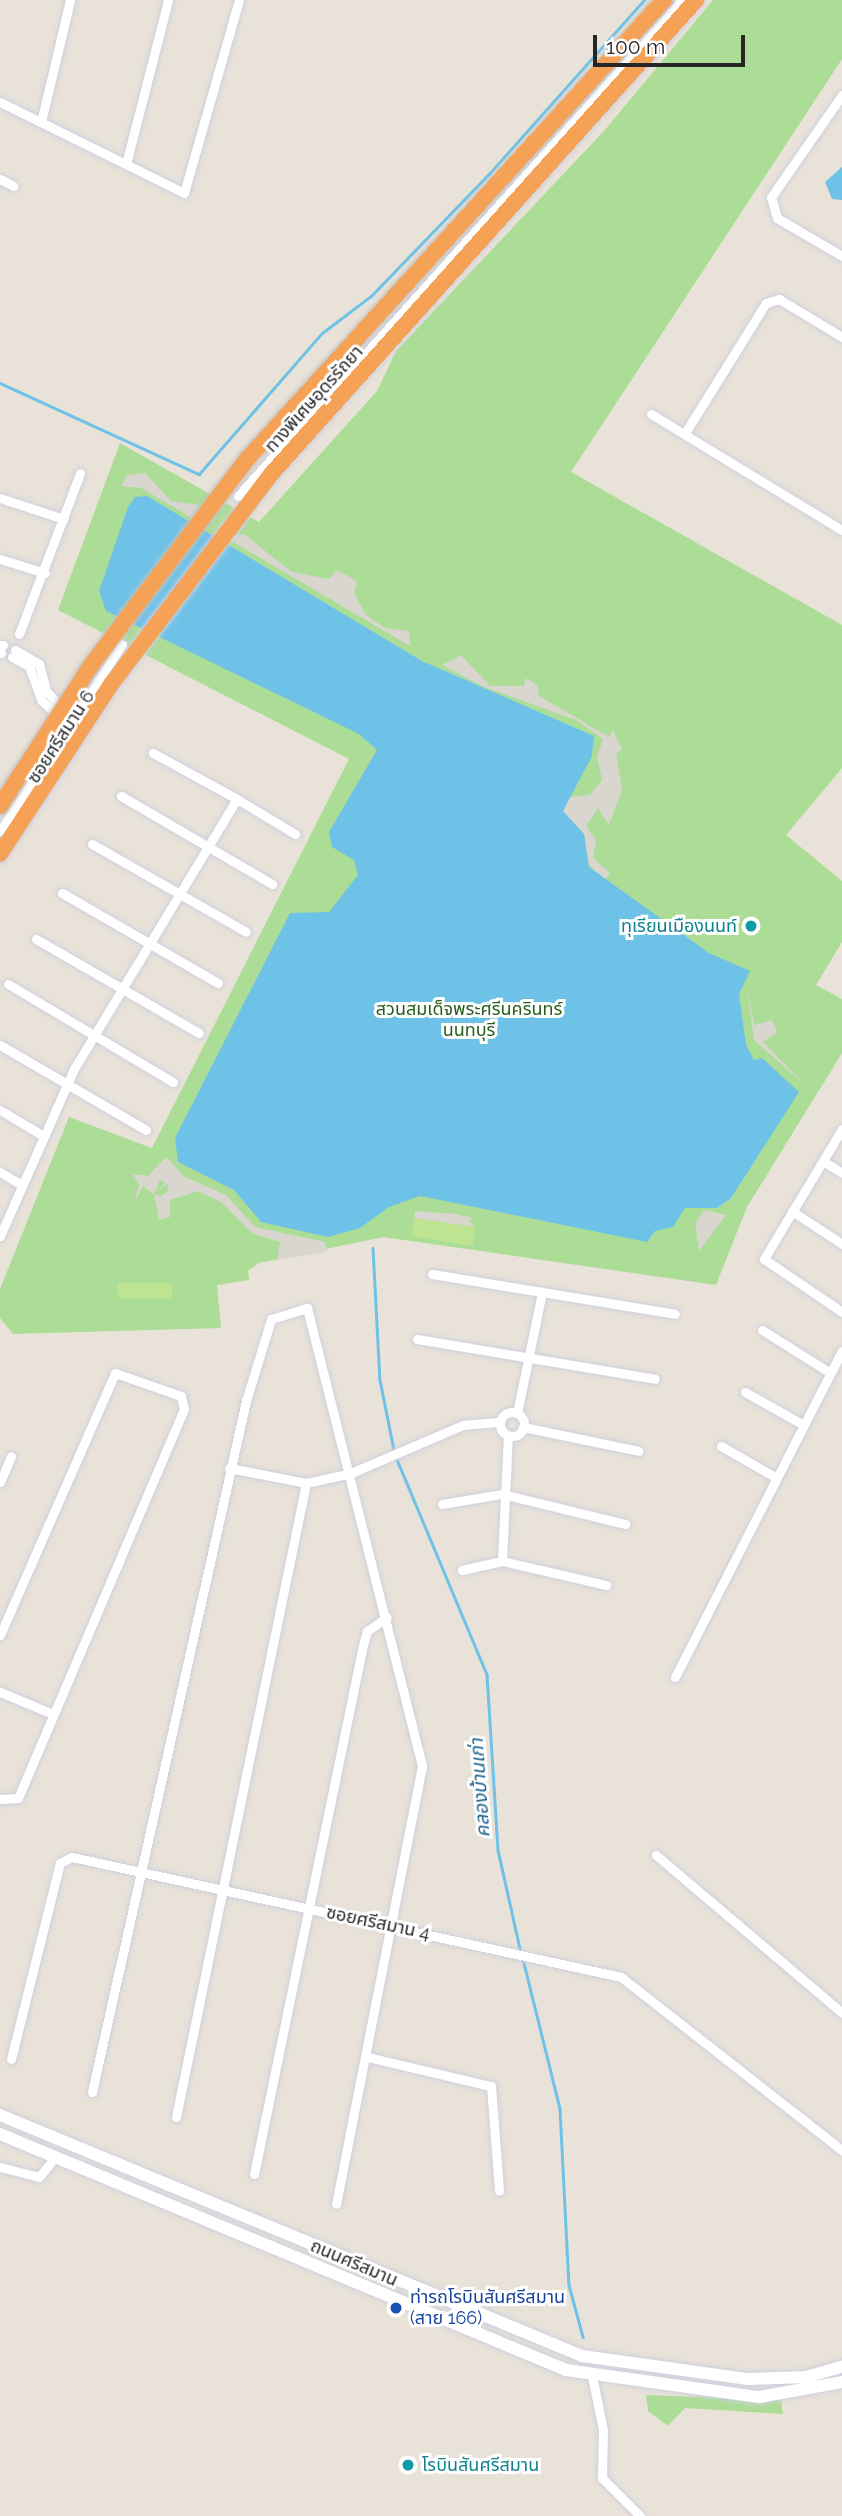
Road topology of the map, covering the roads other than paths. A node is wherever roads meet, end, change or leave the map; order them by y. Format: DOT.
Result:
graph roads {
  1 [pos="70,0"];
  2 [pos="169,0"];
  3 [pos="239,0"];
  4 [pos="664,0"];
  5 [pos="682,0"];
  6 [pos="696,0"];
  7 [pos="842,95"];
  8 [pos="0,102"];
  9 [pos="41,122"];
  10 [pos="125,164"];
  11 [pos="0,179"];
  12 [pos="13,186"];
  13 [pos="842,256"];
  14 [pos="842,337"];
  15 [pos="651,414"];
  16 [pos="684,433"];
  17 [pos="80,473"];
  18 [pos="238,496"];
  19 [pos="0,498"];
  20 [pos="64,519"];
  21 [pos="842,530"];
  22 [pos="0,559"];
  23 [pos="45,573"];
  24 [pos="19,634"];
  25 [pos="122,644"];
  26 [pos="17,655"];
  27 [pos="92,664"];
  28 [pos="71,723"];
  29 [pos="153,753"];
  30 [pos="0,788"];
  31 [pos="121,796"];
  32 [pos="237,799"];
  33 [pos="0,806"];
  34 [pos="0,831"];
  35 [pos="295,834"];
  36 [pos="92,844"];
  37 [pos="207,848"];
  38 [pos="0,854"];
  39 [pos="272,884"];
  40 [pos="62,893"];
  41 [pos="178,896"];
  42 [pos="246,932"];
  43 [pos="36,939"];
  44 [pos="151,944"];
  45 [pos="218,983"];
  46 [pos="8,984"];
  47 [pos="123,989"];
  48 [pos="199,1033"];
  49 [pos="93,1037"];
  50 [pos="0,1045"];
  51 [pos="173,1082"];
  52 [pos="66,1085"];
  53 [pos="0,1110"];
  54 [pos="842,1129"];
  55 [pos="146,1130"];
  56 [pos="42,1135"];
  57 [pos="823,1161"];
  58 [pos="0,1172"];
  59 [pos="842,1173"];
  60 [pos="22,1185"];
  61 [pos="792,1210"];
  62 [pos="0,1236"];
  63 [pos="842,1244"];
  64 [pos="432,1275"];
  65 [pos="542,1293"];
  66 [pos="842,1312"];
  67 [pos="675,1314"];
  68 [pos="762,1330"];
  69 [pos="417,1339"];
  70 [pos="842,1351"];
  71 [pos="532,1358"];
  72 [pos="829,1372"];
  73 [pos="655,1379"];
  74 [pos="745,1392"];
  75 [pos="517,1413"];
  76 [pos="500,1422"];
  77 [pos="802,1424"];
  78 [pos="523,1427"];
  79 [pos="508,1435"];
  80 [pos="721,1446"];
  81 [pos="639,1451"];
  82 [pos="11,1456"];
  83 [pos="229,1468"];
  84 [pos="351,1473"];
  85 [pos="775,1477"];
  86 [pos="0,1482"];
  87 [pos="306,1483"];
  88 [pos="502,1494"];
  89 [pos="442,1504"];
  90 [pos="625,1524"];
  91 [pos="502,1561"];
  92 [pos="462,1570"];
  93 [pos="606,1585"];
  94 [pos="387,1618"];
  95 [pos="0,1635"];
  96 [pos="675,1677"];
  97 [pos="0,1692"];
  98 [pos="53,1714"];
  99 [pos="0,1799"];
  100 [pos="656,1855"];
  101 [pos="139,1872"];
  102 [pos="224,1890"];
  103 [pos="307,1909"];
  104 [pos="392,1926"];
  105 [pos="842,2013"];
  106 [pos="367,2057"];
  107 [pos="11,2059"];
  108 [pos="92,2092"];
  109 [pos="0,2115"];
  110 [pos="176,2117"];
  111 [pos="0,2134"];
  112 [pos="842,2150"];
  113 [pos="55,2157"];
  114 [pos="0,2167"];
  115 [pos="254,2174"];
  116 [pos="499,2191"];
  117 [pos="336,2204"];
  118 [pos="842,2367"];
  119 [pos="593,2376"];
  120 [pos="842,2382"];
  121 [pos="640,2516"];
  1 -- 9 [label="street"];
  2 -- 10 [label="street"];
  3 -- 10 [label="street"];
  4 -- 27 [label="highway, ทางพิเศษอุดรรัถยา, bridge"];
  5 -- 18 [label="street"];
  6 -- 38 [label="highway, ทางพิเศษอุดรรัถยา"];
  7 -- 13 [label="street"];
  8 -- 9 [label="street"];
  9 -- 10 [label="street"];
  11 -- 12 [label="street"];
  14 -- 16 [label="street"];
  15 -- 16 [label="street"];
  16 -- 21 [label="street"];
  17 -- 20 [label="street"];
  19 -- 20 [label="street"];
  20 -- 23 [label="street"];
  22 -- 23 [label="street"];
  23 -- 24 [label="street"];
  25 -- 28 [label="street, ซอยศรีสมาน 6"];
  26 -- 28 [label="street"];
  27 -- 30 [label="highway, bridge"];
  27 -- 33 [label="highway, ทางพิเศษอุดรรัถยา, bridge"];
  28 -- 34 [label="street, ซอยศรีสมาน 6"];
  29 -- 32 [label="street"];
  31 -- 37 [label="street"];
  32 -- 35 [label="street"];
  32 -- 37 [label="street"];
  36 -- 41 [label="street"];
  37 -- 39 [label="street"];
  37 -- 41 [label="street"];
  40 -- 44 [label="street"];
  41 -- 42 [label="street"];
  41 -- 44 [label="street"];
  43 -- 47 [label="street"];
  44 -- 45 [label="street"];
  44 -- 47 [label="street"];
  46 -- 49 [label="street"];
  47 -- 48 [label="street"];
  47 -- 49 [label="street"];
  49 -- 51 [label="street"];
  49 -- 52 [label="street"];
  50 -- 52 [label="street"];
  52 -- 55 [label="street"];
  52 -- 56 [label="street"];
  53 -- 56 [label="street"];
  54 -- 57 [label="street"];
  56 -- 60 [label="street"];
  57 -- 59 [label="street"];
  57 -- 61 [label="street"];
  58 -- 60 [label="street"];
  60 -- 62 [label="street"];
  61 -- 63 [label="street"];
  61 -- 66 [label="street"];
  64 -- 65 [label="street"];
  65 -- 67 [label="street"];
  65 -- 71 [label="street"];
  68 -- 72 [label="street"];
  69 -- 71 [label="street"];
  70 -- 72 [label="street"];
  71 -- 73 [label="street"];
  71 -- 75 [label="street"];
  72 -- 77 [label="street"];
  74 -- 77 [label="street"];
  75 -- 76 [label="street"];
  75 -- 78 [label="street"];
  76 -- 79 [label="street"];
  76 -- 84 [label="street"];
  77 -- 85 [label="street"];
  78 -- 79 [label="street"];
  78 -- 81 [label="street"];
  79 -- 88 [label="street"];
  80 -- 85 [label="street"];
  82 -- 86 [label="street"];
  83 -- 84 [label="street"];
  83 -- 87 [label="street"];
  83 -- 101 [label="street"];
  84 -- 87 [label="street"];
  84 -- 94 [label="street"];
  85 -- 96 [label="street"];
  87 -- 102 [label="street"];
  88 -- 89 [label="street"];
  88 -- 90 [label="street"];
  88 -- 91 [label="street"];
  91 -- 92 [label="street"];
  91 -- 93 [label="street"];
  94 -- 103 [label="street"];
  94 -- 104 [label="street"];
  95 -- 98 [label="street"];
  97 -- 98 [label="street"];
  98 -- 99 [label="street"];
  100 -- 105 [label="street"];
  101 -- 102 [label="street, ซอยศรีสมาน 4"];
  101 -- 107 [label="street, ซอยศรีสมาน 4"];
  101 -- 108 [label="street"];
  102 -- 103 [label="street, ซอยศรีสมาน 4"];
  102 -- 110 [label="street"];
  103 -- 104 [label="street, ซอยศรีสมาน 4"];
  103 -- 115 [label="street"];
  104 -- 106 [label="street"];
  104 -- 112 [label="street, ซอยศรีสมาน 4"];
  106 -- 116 [label="street"];
  106 -- 117 [label="street"];
  109 -- 118 [label="main road, ถนนศรีสมาน"];
  111 -- 113 [label="main road, ถนนศรีสมาน"];
  113 -- 114 [label="street"];
  113 -- 119 [label="main road, ถนนศรีสมาน"];
  119 -- 120 [label="main road, ถนนศรีสมาน"];
  119 -- 121 [label="street"];
}
